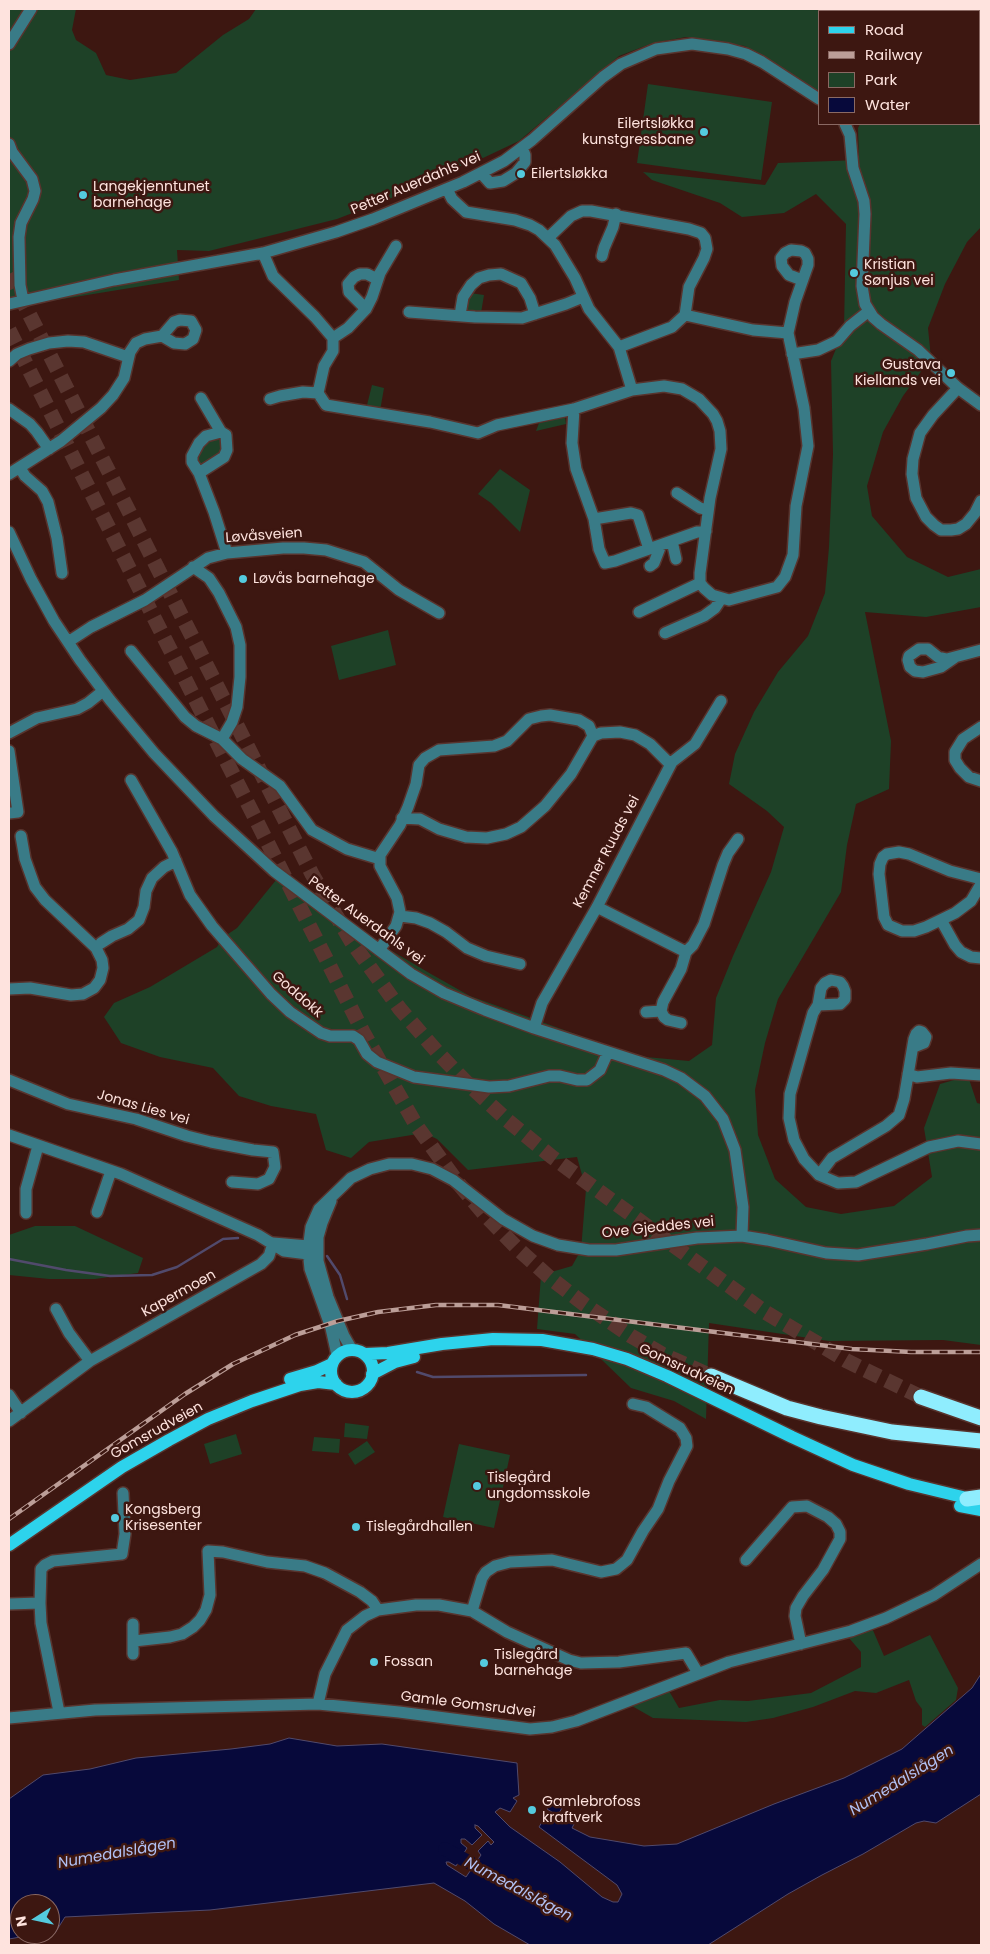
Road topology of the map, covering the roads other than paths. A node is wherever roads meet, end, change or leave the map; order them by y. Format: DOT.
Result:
graph roads {
  1 [pos="30,9"];
  2 [pos="9,44"];
  3 [pos="818,98"];
  4 [pos="845,125"];
  5 [pos="9,144"];
  6 [pos="522,148"];
  7 [pos="482,174"];
  8 [pos="447,189"];
  9 [pos="616,214"];
  10 [pos="549,237"];
  11 [pos="396,246"];
  12 [pos="263,253"];
  13 [pos="602,256"];
  14 [pos="377,278"];
  15 [pos="802,280"];
  16 [pos="583,297"];
  17 [pos="23,300"];
  18 [pos="9,304"];
  19 [pos="366,309"];
  20 [pos="869,311"];
  21 [pos="408,312"];
  22 [pos="534,314"];
  23 [pos="460,315"];
  24 [pos="685,315"];
  25 [pos="788,333"];
  26 [pos="162,336"];
  27 [pos="333,338"];
  28 [pos="619,347"];
  29 [pos="792,354"];
  30 [pos="128,357"];
  31 [pos="9,361"];
  32 [pos="958,388"];
  33 [pos="632,390"];
  34 [pos="318,393"];
  35 [pos="201,398"];
  36 [pos="270,400"];
  37 [pos="981,405"];
  38 [pos="574,408"];
  39 [pos="9,409"];
  40 [pos="221,432"];
  41 [pos="49,449"];
  42 [pos="20,468"];
  43 [pos="9,474"];
  44 [pos="199,474"];
  45 [pos="677,493"];
  46 [pos="981,501"];
  47 [pos="708,510"];
  48 [pos="594,519"];
  49 [pos="706,531"];
  50 [pos="9,532"];
  51 [pos="666,543"];
  52 [pos="649,549"];
  53 [pos="227,554"];
  54 [pos="676,559"];
  55 [pos="650,566"];
  56 [pos="193,567"];
  57 [pos="62,573"];
  58 [pos="700,583"];
  59 [pos="720,599"];
  60 [pos="639,612"];
  61 [pos="439,613"];
  62 [pos="665,633"];
  63 [pos="68,642"];
  64 [pos="981,650"];
  65 [pos="131,651"];
  66 [pos="954,658"];
  67 [pos="103,691"];
  68 [pos="721,701"];
  69 [pos="981,727"];
  70 [pos="9,733"];
  71 [pos="593,736"];
  72 [pos="222,739"];
  73 [pos="9,751"];
  74 [pos="672,762"];
  75 [pos="131,780"];
  76 [pos="981,781"];
  77 [pos="9,813"];
  78 [pos="402,818"];
  79 [pos="21,836"];
  80 [pos="738,839"];
  81 [pos="380,859"];
  82 [pos="176,861"];
  83 [pos="981,879"];
  84 [pos="981,884"];
  85 [pos="596,907"];
  86 [pos="400,916"];
  87 [pos="941,920"];
  88 [pos="101,943"];
  89 [pos="379,950"];
  90 [pos="686,952"];
  91 [pos="981,958"];
  92 [pos="520,964"];
  93 [pos="9,989"];
  94 [pos="818,1005"];
  95 [pos="661,1011"];
  96 [pos="646,1012"];
  97 [pos="681,1023"];
  98 [pos="534,1028"];
  99 [pos="914,1047"];
  100 [pos="608,1052"];
  101 [pos="908,1074"];
  102 [pos="981,1075"];
  103 [pos="9,1080"];
  104 [pos="9,1135"];
  105 [pos="981,1144"];
  106 [pos="38,1146"];
  107 [pos="111,1171"];
  108 [pos="819,1175"];
  109 [pos="232,1182"];
  110 [pos="97,1212"];
  111 [pos="26,1213"];
  112 [pos="981,1235"];
  113 [pos="742,1236"];
  114 [pos="981,1242"];
  115 [pos="273,1244"];
  116 [pos="927,1244"];
  117 [pos="311,1250"];
  118 [pos="56,1309"];
  119 [pos="352,1350"];
  120 [pos="364,1354"];
  121 [pos="335,1360"];
  122 [pos="90,1361"];
  123 [pos="372,1374"];
  124 [pos="711,1376"];
  125 [pos="336,1384"];
  126 [pos="9,1395"];
  127 [pos="920,1397"];
  128 [pos="633,1404"];
  129 [pos="21,1413"];
  130 [pos="981,1418"];
  131 [pos="9,1421"];
  132 [pos="956,1439"];
  133 [pos="981,1441"];
  134 [pos="981,1445"];
  135 [pos="123,1493"];
  136 [pos="976,1499"];
  137 [pos="981,1510"];
  138 [pos="9,1534"];
  139 [pos="9,1545"];
  140 [pos="746,1560"];
  141 [pos="981,1564"];
  142 [pos="40,1603"];
  143 [pos="9,1604"];
  144 [pos="378,1610"];
  145 [pos="472,1611"];
  146 [pos="133,1624"];
  147 [pos="134,1641"];
  148 [pos="801,1644"];
  149 [pos="132,1654"];
  150 [pos="698,1673"];
  151 [pos="318,1704"];
  152 [pos="59,1712"];
  153 [pos="9,1718"];
  1 -- 2 [label="street"];
  3 -- 6 [label="street, Petter Auerdahls vei"];
  4 -- 20 [label="street"];
  5 -- 17 [label="street"];
  6 -- 7 [label="street, Petter Auerdahls vei"];
  6 -- 7 [label="street"];
  7 -- 8 [label="street, Petter Auerdahls vei"];
  8 -- 10 [label="street"];
  8 -- 12 [label="street, Petter Auerdahls vei"];
  9 -- 10 [label="street"];
  9 -- 13 [label="street"];
  9 -- 24 [label="street"];
  10 -- 16 [label="street"];
  11 -- 14 [label="street"];
  12 -- 17 [label="street, Petter Auerdahls vei"];
  12 -- 27 [label="street"];
  14 -- 19 [label="street"];
  14 -- 19 [label="street"];
  15 -- 25 [label="street"];
  16 -- 22 [label="street"];
  16 -- 28 [label="street"];
  17 -- 18 [label="street, Petter Auerdahls vei"];
  19 -- 27 [label="street"];
  20 -- 29 [label="street"];
  20 -- 32 [label="street"];
  21 -- 23 [label="street"];
  22 -- 23 [label="street"];
  22 -- 23 [label="street"];
  24 -- 25 [label="street"];
  24 -- 28 [label="street"];
  25 -- 29 [label="street"];
  26 -- 30 [label="street"];
  27 -- 34 [label="street"];
  28 -- 33 [label="street"];
  29 -- 59 [label="street"];
  30 -- 31 [label="street"];
  30 -- 41 [label="street"];
  32 -- 37 [label="street"];
  32 -- 46 [label="street"];
  33 -- 38 [label="street"];
  33 -- 47 [label="street"];
  34 -- 36 [label="street"];
  34 -- 38 [label="street"];
  35 -- 40 [label="street"];
  38 -- 48 [label="street"];
  39 -- 41 [label="street"];
  40 -- 44 [label="street"];
  40 -- 44 [label="street"];
  41 -- 42 [label="street"];
  42 -- 43 [label="street"];
  42 -- 57 [label="street"];
  44 -- 53 [label="street"];
  45 -- 47 [label="street"];
  47 -- 49 [label="street"];
  48 -- 52 [label="street"];
  48 -- 52 [label="street"];
  49 -- 51 [label="street"];
  49 -- 58 [label="street"];
  50 -- 63 [label="street, Petter Auerdahls vei"];
  51 -- 52 [label="street"];
  51 -- 54 [label="street"];
  51 -- 55 [label="street"];
  53 -- 56 [label="street, Løvåsveien"];
  53 -- 61 [label="street, Løvåsveien"];
  56 -- 63 [label="street, Løvåsveien"];
  56 -- 72 [label="street"];
  58 -- 59 [label="street"];
  58 -- 60 [label="street"];
  59 -- 62 [label="street"];
  63 -- 67 [label="street, Petter Auerdahls vei"];
  64 -- 66 [label="street"];
  65 -- 72 [label="street"];
  67 -- 70 [label="street"];
  67 -- 89 [label="street, Petter Auerdahls vei"];
  68 -- 74 [label="street, Kemner Ruuds vei"];
  69 -- 76 [label="street"];
  71 -- 74 [label="street"];
  71 -- 78 [label="street"];
  71 -- 78 [label="street"];
  72 -- 81 [label="street"];
  73 -- 77 [label="street"];
  74 -- 85 [label="street, Kemner Ruuds vei"];
  75 -- 82 [label="street, Goddokk"];
  78 -- 81 [label="street"];
  79 -- 93 [label="street"];
  80 -- 90 [label="street"];
  81 -- 86 [label="street"];
  82 -- 88 [label="street"];
  82 -- 100 [label="street, Goddokk"];
  83 -- 87 [label="street"];
  84 -- 87 [label="street"];
  85 -- 90 [label="street"];
  85 -- 98 [label="street, Kemner Ruuds vei"];
  86 -- 89 [label="street"];
  86 -- 92 [label="street"];
  87 -- 91 [label="street"];
  89 -- 98 [label="street, Petter Auerdahls vei"];
  90 -- 95 [label="street"];
  94 -- 108 [label="street"];
  95 -- 96 [label="street"];
  95 -- 97 [label="street"];
  98 -- 100 [label="street, Petter Auerdahls vei"];
  99 -- 101 [label="street"];
  100 -- 113 [label="street, Petter Auerdahls vei"];
  101 -- 102 [label="street"];
  101 -- 108 [label="street"];
  103 -- 109 [label="street, Jonas Lies vei"];
  104 -- 106 [label="street"];
  105 -- 108 [label="street"];
  106 -- 107 [label="street"];
  106 -- 111 [label="street"];
  107 -- 110 [label="street"];
  107 -- 115 [label="street"];
  112 -- 116 [label="street, Ove Gjeddes vei"];
  113 -- 116 [label="street, Ove Gjeddes vei"];
  113 -- 117 [label="street, Ove Gjeddes vei"];
  114 -- 116 [label="street, Ove Gjeddes vei"];
  115 -- 117 [label="street"];
  115 -- 122 [label="street, Kapermoen"];
  117 -- 119 [label="street, Ove Gjeddes vei"];
  117 -- 121 [label="street, Ove Gjeddes vei"];
  118 -- 122 [label="street"];
  119 -- 120 [label="main road"];
  119 -- 121 [label="main road"];
  120 -- 123 [label="main road"];
  120 -- 136 [label="main road, Gomsrudveien"];
  121 -- 125 [label="main road"];
  121 -- 138 [label="main road, Gomsrudveien"];
  122 -- 129 [label="street, Kapermoen"];
  123 -- 125 [label="main road"];
  123 -- 137 [label="main road, Gomsrudveien"];
  124 -- 132 [label="highway"];
  125 -- 139 [label="main road, Gomsrudveien"];
  126 -- 129 [label="street"];
  127 -- 130 [label="highway"];
  128 -- 145 [label="street"];
  129 -- 131 [label="street, Kapermoen"];
  132 -- 133 [label="highway"];
  132 -- 134 [label="highway"];
  135 -- 142 [label="street"];
  140 -- 148 [label="street"];
  141 -- 148 [label="street, Gamle Gomsrudvei"];
  142 -- 143 [label="street"];
  142 -- 152 [label="street"];
  144 -- 145 [label="street"];
  144 -- 147 [label="street"];
  144 -- 151 [label="street"];
  145 -- 150 [label="street"];
  146 -- 147 [label="street"];
  147 -- 149 [label="street"];
  148 -- 150 [label="street, Gamle Gomsrudvei"];
  150 -- 151 [label="street, Gamle Gomsrudvei"];
  151 -- 152 [label="street, Gamle Gomsrudvei"];
  152 -- 153 [label="street, Gamle Gomsrudvei"];
}
